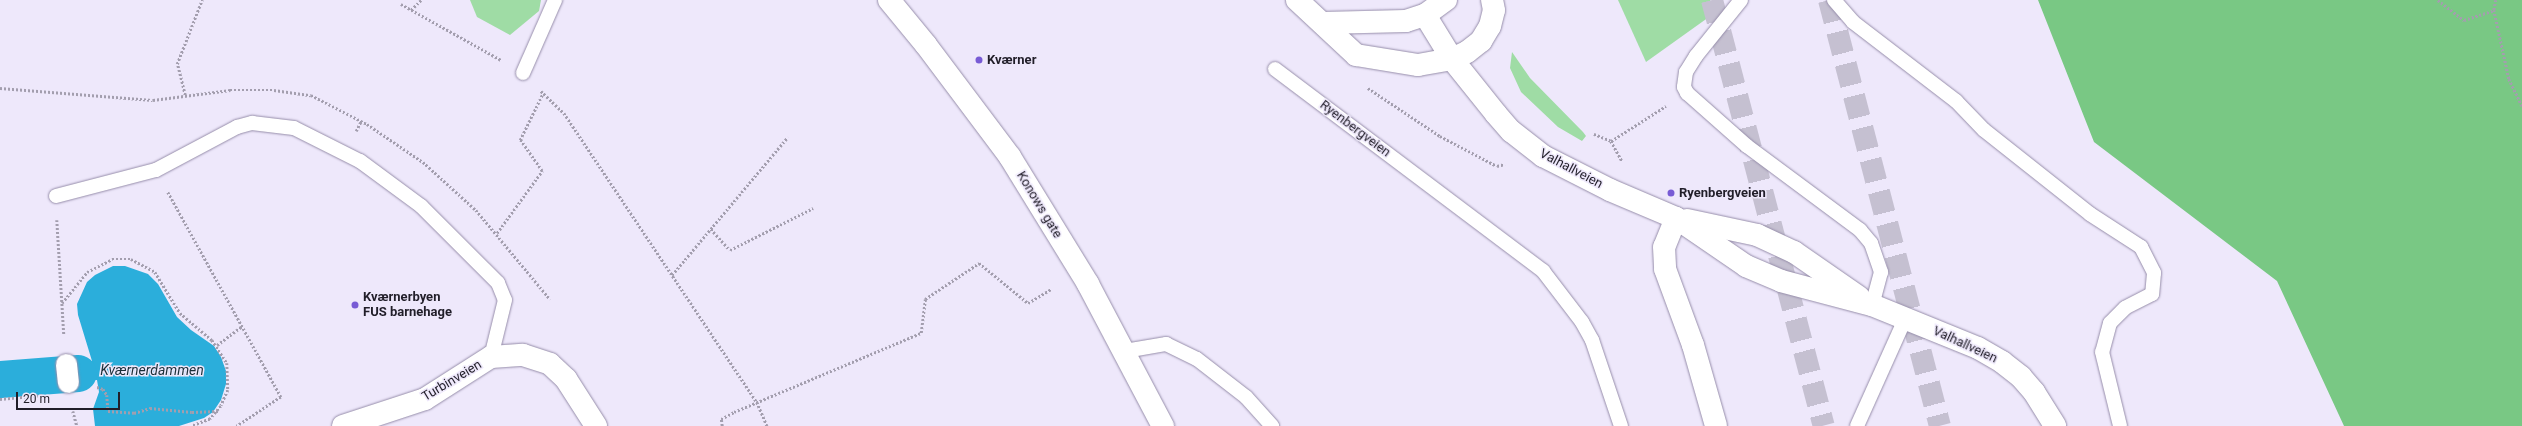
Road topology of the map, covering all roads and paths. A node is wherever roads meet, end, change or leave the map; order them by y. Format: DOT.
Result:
graph roads {
  1 [pos="202,0"];
  2 [pos="421,0"];
  3 [pos="555,0"];
  4 [pos="889,0"];
  5 [pos="1297,0"];
  6 [pos="1446,0"];
  7 [pos="1492,0"];
  8 [pos="1741,0"];
  9 [pos="1834,0"];
  10 [pos="2438,0"];
  11 [pos="2496,0"];
  12 [pos="401,4"];
  13 [pos="411,10"];
  14 [pos="2494,10"];
  15 [pos="1426,15"];
  16 [pos="1322,23"];
  17 [pos="1452,58"];
  18 [pos="1275,69"];
  19 [pos="523,73"];
  20 [pos="1366,87"];
  21 [pos="543,93"];
  22 [pos="185,96"];
  23 [pos="1669,105"];
  24 [pos="2522,106"];
  25 [pos="1594,134"];
  26 [pos="788,137"];
  27 [pos="1611,141"];
  28 [pos="1544,156"];
  29 [pos="1625,167"];
  30 [pos="156,170"];
  31 [pos="56,196"];
  32 [pos="813,208"];
  33 [pos="57,215"];
  34 [pos="1676,218"];
  35 [pos="711,230"];
  36 [pos="497,233"];
  37 [pos="672,275"];
  38 [pos="1051,289"];
  39 [pos="62,303"];
  40 [pos="1872,305"];
  41 [pos="1905,319"];
  42 [pos="242,326"];
  43 [pos="217,345"];
  44 [pos="1125,351"];
  45 [pos="491,357"];
  46 [pos="68,378"];
  47 [pos="0,399"];
  48 [pos="757,402"];
  49 [pos="218,411"];
  50 [pos="192,426"];
  51 [pos="237,426"];
  52 [pos="343,426"];
  53 [pos="596,426"];
  54 [pos="722,426"];
  55 [pos="767,426"];
  56 [pos="1163,426"];
  57 [pos="1272,426"];
  58 [pos="1621,426"];
  59 [pos="1716,426"];
  60 [pos="1857,426"];
  61 [pos="2055,426"];
  62 [pos="2120,426"];
  1 -- 22 [label="path"];
  2 -- 13 [label="path"];
  3 -- 19 [label="lane"];
  4 -- 44 [label="street, Konows gate"];
  5 -- 16 [label="street"];
  6 -- 15 [label="street"];
  7 -- 17 [label="street"];
  8 -- 40 [label="lane"];
  9 -- 62 [label="lane"];
  10 -- 14 [label="path"];
  11 -- 14 [label="path"];
  12 -- 13 [label="path"];
  13 -- 19 [label="path"];
  14 -- 24 [label="path"];
  15 -- 16 [label="street"];
  15 -- 17 [label="street, Valhallveien"];
  16 -- 17 [label="street"];
  17 -- 28 [label="street, Valhallveien"];
  18 -- 58 [label="lane, Ryenbergveien"];
  19 -- 21 [label="path"];
  20 -- 28 [label="path"];
  21 -- 36 [label="path"];
  21 -- 37 [label="path"];
  23 -- 27 [label="path"];
  25 -- 27 [label="path"];
  26 -- 35 [label="path"];
  27 -- 29 [label="path"];
  28 -- 34 [label="street, Valhallveien"];
  30 -- 31 [label="lane"];
  30 -- 42 [label="path"];
  30 -- 45 [label="lane"];
  32 -- 35 [label="path"];
  33 -- 39 [label="path"];
  34 -- 40 [label="street, Valhallveien"];
  34 -- 40 [label="street, Valhallveien"];
  34 -- 59 [label="street"];
  35 -- 37 [label="path"];
  37 -- 48 [label="path"];
  38 -- 48 [label="path"];
  39 -- 43 [label="path"];
  39 -- 46 [label="path"];
  40 -- 41 [label="street, Valhallveien"];
  41 -- 60 [label="lane"];
  41 -- 61 [label="street, Valhallveien"];
  42 -- 43 [label="path"];
  42 -- 51 [label="path"];
  43 -- 49 [label="path"];
  44 -- 56 [label="street, Konows gate"];
  44 -- 57 [label="lane"];
  45 -- 52 [label="street, Turbinveien"];
  45 -- 53 [label="street"];
  46 -- 47 [label="path"];
  46 -- 49 [label="path"];
  48 -- 54 [label="path"];
  48 -- 55 [label="path"];
  49 -- 50 [label="path"];
}
